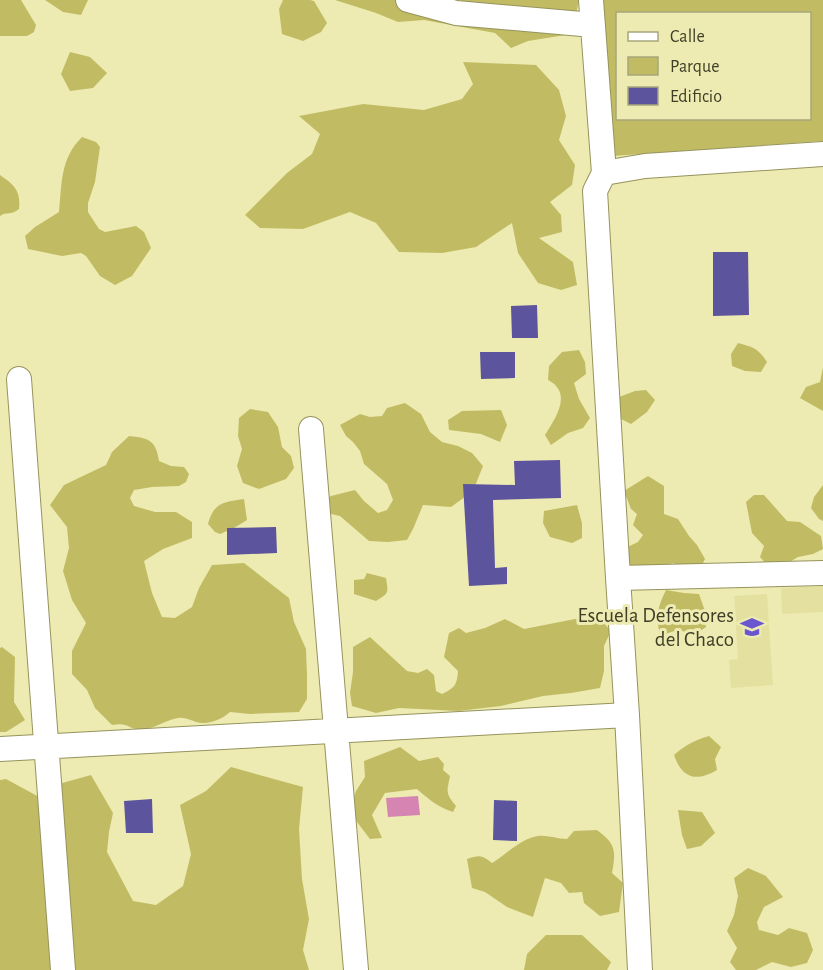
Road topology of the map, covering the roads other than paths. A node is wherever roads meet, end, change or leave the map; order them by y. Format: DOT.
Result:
graph roads {
  1 [pos="408,0"];
  2 [pos="591,0"];
  3 [pos="593,25"];
  4 [pos="823,154"];
  5 [pos="604,173"];
  6 [pos="20,379"];
  7 [pos="311,429"];
  8 [pos="823,573"];
  9 [pos="618,578"];
  10 [pos="627,715"];
  11 [pos="336,731"];
  12 [pos="47,746"];
  13 [pos="0,749"];
  14 [pos="63,970"];
  15 [pos="356,970"];
  16 [pos="640,970"];
  1 -- 3 [label="street"];
  2 -- 3 [label="street"];
  3 -- 5 [label="street"];
  4 -- 5 [label="street"];
  5 -- 9 [label="street"];
  6 -- 12 [label="street"];
  7 -- 11 [label="street"];
  8 -- 9 [label="street"];
  9 -- 10 [label="street"];
  10 -- 11 [label="street"];
  10 -- 16 [label="street"];
  11 -- 12 [label="street"];
  11 -- 15 [label="street"];
  12 -- 13 [label="street"];
  12 -- 14 [label="street"];
}
